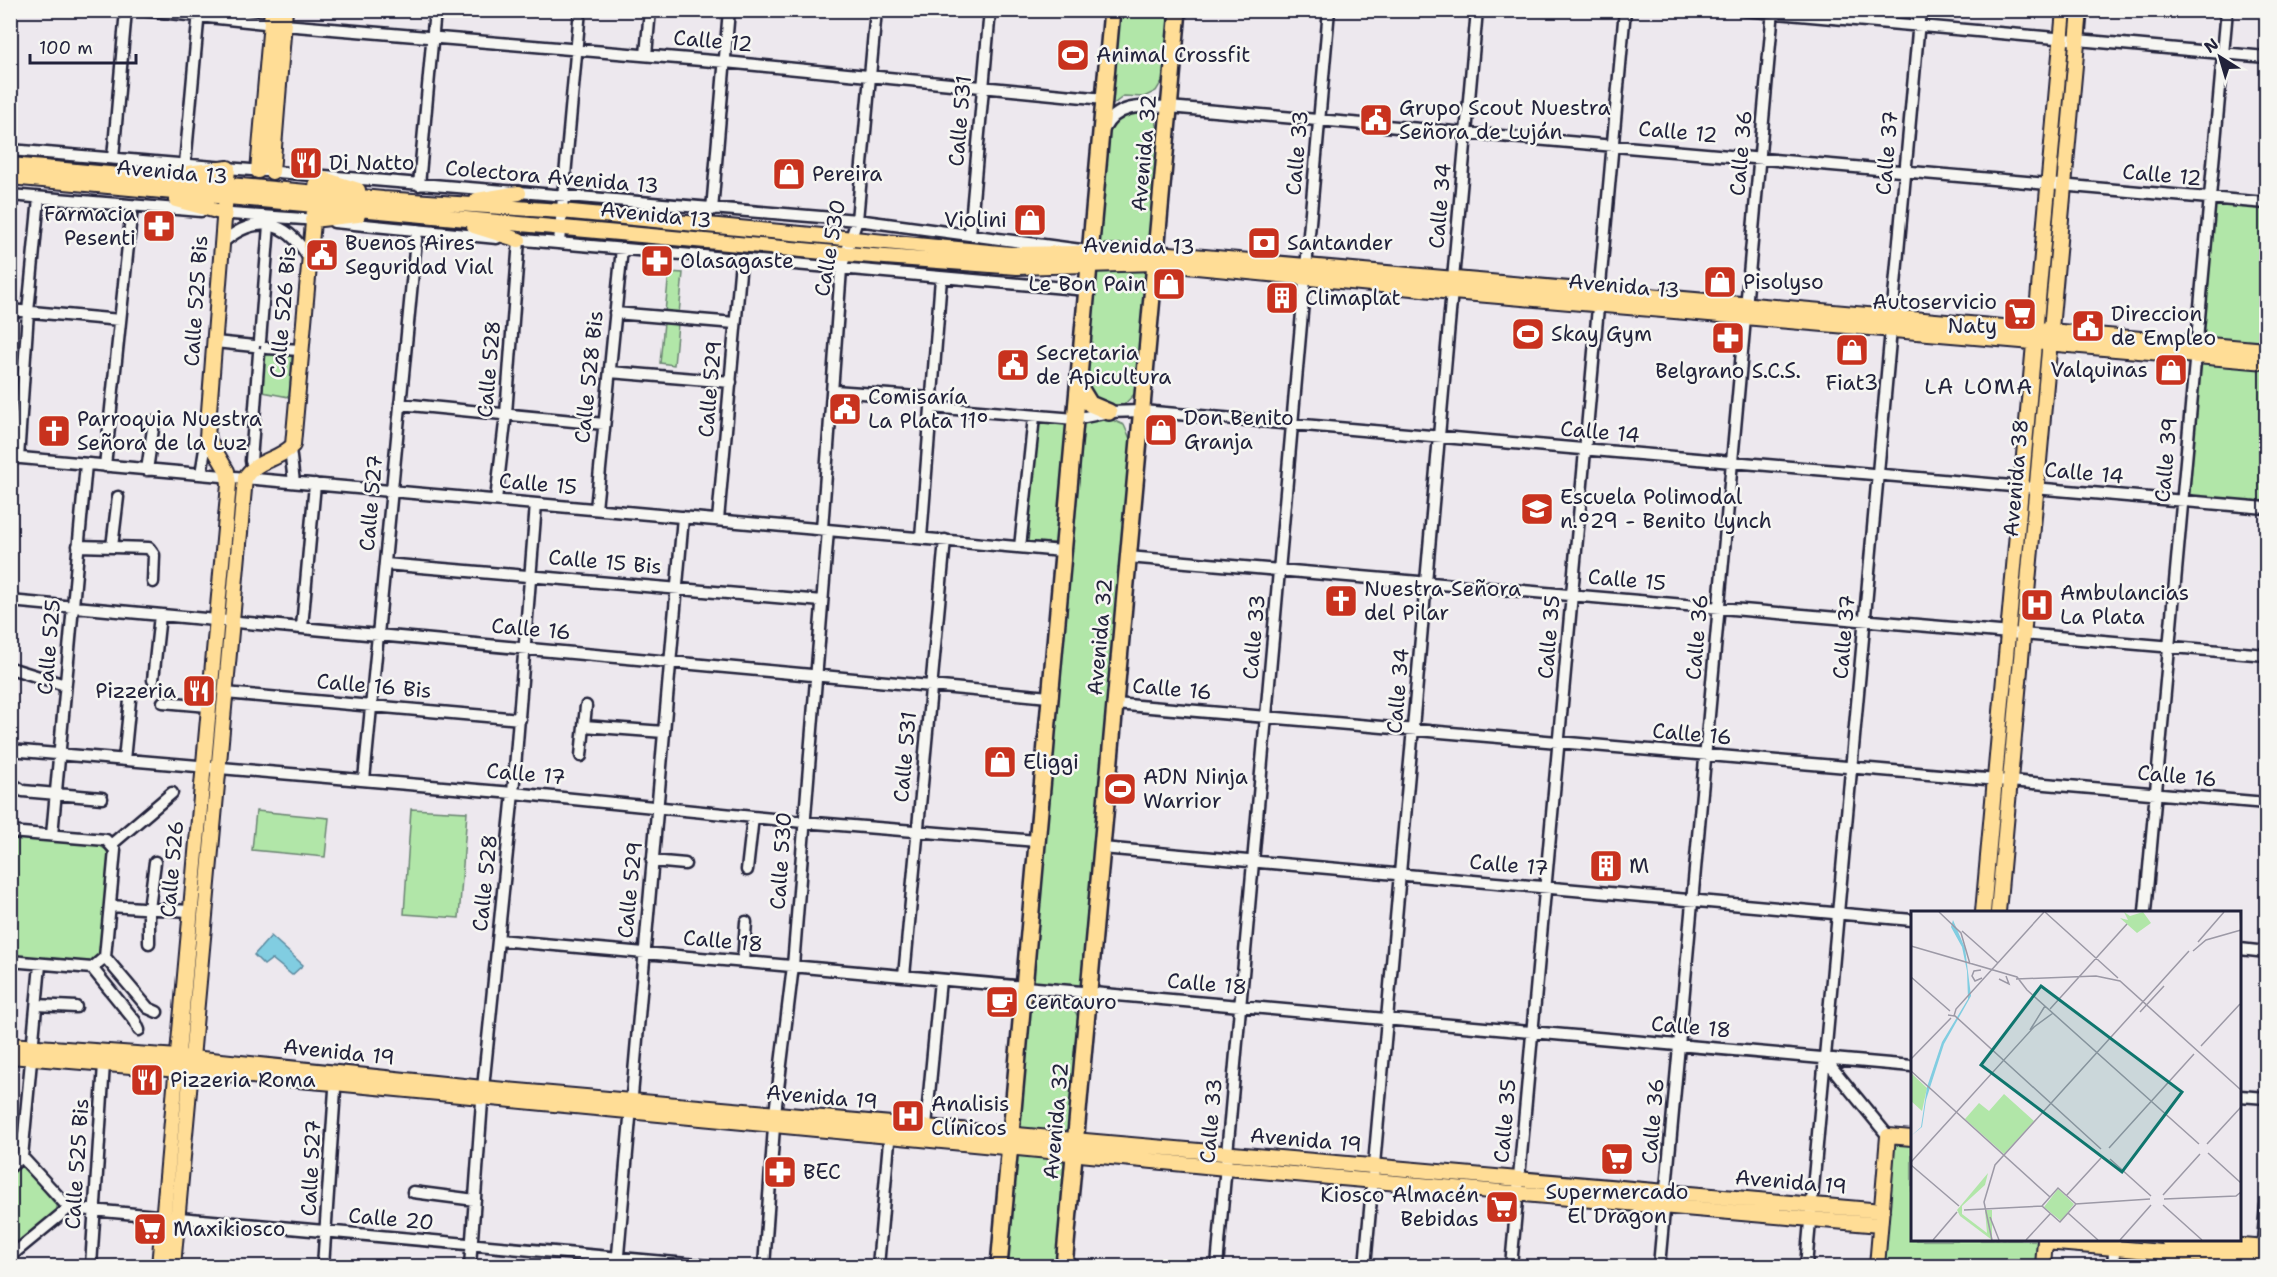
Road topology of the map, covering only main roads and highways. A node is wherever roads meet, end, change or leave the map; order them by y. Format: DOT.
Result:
graph roads {
  1 [pos="285,10"];
  2 [pos="1112,10"];
  3 [pos="1178,10"];
  4 [pos="2064,10"];
  5 [pos="2080,10"];
  6 [pos="276,20"];
  7 [pos="10,165"];
  8 [pos="265,172"];
  9 [pos="10,177"];
  10 [pos="146,184"];
  11 [pos="226,190"];
  12 [pos="519,193"];
  13 [pos="315,199"];
  14 [pos="451,204"];
  15 [pos="385,205"];
  16 [pos="224,213"];
  17 [pos="452,219"];
  18 [pos="312,220"];
  19 [pos="519,240"];
  20 [pos="1155,257"];
  21 [pos="1089,259"];
  22 [pos="2034,336"];
  23 [pos="2050,338"];
  24 [pos="2196,350"];
  25 [pos="2266,350"];
  26 [pos="2266,362"];
  27 [pos="1079,386"];
  28 [pos="1109,412"];
  29 [pos="228,476"];
  30 [pos="245,478"];
  31 [pos="2016,633"];
  32 [pos="1983,911"];
  33 [pos="1998,911"];
  34 [pos="10,1045"];
  35 [pos="32,1053"];
  36 [pos="10,1056"];
  37 [pos="184,1064"];
  38 [pos="890,1129"];
  39 [pos="1911,1138"];
  40 [pos="1011,1141"];
  41 [pos="1075,1147"];
  42 [pos="1881,1218"];
  43 [pos="2045,1241"];
  44 [pos="2179,1241"];
  45 [pos="2115,1244"];
  46 [pos="2264,1257"];
  47 [pos="159,1266"];
  48 [pos="173,1266"];
  49 [pos="999,1266"];
  50 [pos="1064,1266"];
  51 [pos="1877,1266"];
  52 [pos="2043,1266"];
  1 -- 6 [label="main road"];
  2 -- 21 [label="highway, Avenida 32"];
  3 -- 20 [label="highway, Avenida 32"];
  4 -- 22 [label="main road, Avenida 38"];
  5 -- 23 [label="main road, Avenida 38"];
  6 -- 8 [label="main road"];
  7 -- 10 [label="main road, Avenida 13"];
  9 -- 10 [label="main road, Avenida 13"];
  10 -- 11 [label="main road, Avenida 13"];
  10 -- 11 [label="main road, Calle 525 Bis"];
  10 -- 16 [label="main road"];
  11 -- 13 [label="main road, Avenida 13"];
  11 -- 16 [label="main road, Calle 525 Bis"];
  12 -- 14 [label="main road"];
  13 -- 15 [label="main road, Avenida 13"];
  13 -- 15 [label="main road, Calle 526 Bis"];
  13 -- 18 [label="main road, Calle 526 Bis"];
  14 -- 15 [label="main road, Avenida 13"];
  14 -- 21 [label="main road, Avenida 13"];
  15 -- 17 [label="main road, Avenida 13"];
  15 -- 18 [label="main road"];
  16 -- 29 [label="main road, Calle 525 Bis"];
  17 -- 19 [label="main road"];
  17 -- 21 [label="main road, Avenida 13"];
  18 -- 30 [label="main road, Calle 526 Bis"];
  20 -- 21 [label="main road, Avenida 13"];
  20 -- 22 [label="main road, Avenida 13"];
  20 -- 41 [label="highway, Avenida 32"];
  21 -- 27 [label="highway, Avenida 32"];
  22 -- 23 [label="main road, Avenida 13"];
  22 -- 31 [label="main road, Avenida 38"];
  23 -- 24 [label="main road, Avenida 13"];
  23 -- 31 [label="main road, Avenida 38"];
  24 -- 25 [label="main road, Avenida 13"];
  24 -- 26 [label="main road, Avenida 13"];
  27 -- 28 [label="highway"];
  27 -- 40 [label="highway, Avenida 32"];
  29 -- 37 [label="main road, Calle 526"];
  30 -- 37 [label="main road, Calle 526"];
  31 -- 32 [label="main road, Avenida 38"];
  31 -- 33 [label="main road, Avenida 38"];
  34 -- 35 [label="main road, Avenida 19"];
  35 -- 36 [label="main road, Avenida 19"];
  35 -- 37 [label="main road, Avenida 19"];
  35 -- 37 [label="main road, Avenida 19"];
  37 -- 38 [label="main road, Avenida 19"];
  37 -- 47 [label="main road, Calle 526"];
  37 -- 48 [label="main road, Calle 526"];
  38 -- 40 [label="main road, Avenida 19"];
  38 -- 40 [label="main road, Avenida 19"];
  39 -- 42 [label="main road"];
  40 -- 41 [label="main road, Avenida 19"];
  40 -- 49 [label="highway, Avenida 32"];
  41 -- 42 [label="main road, Avenida 19"];
  41 -- 50 [label="highway, Avenida 32"];
  42 -- 51 [label="main road"];
  43 -- 45 [label="main road"];
  43 -- 52 [label="main road"];
  44 -- 46 [label="main road"];
  45 -- 46 [label="main road"];
}
